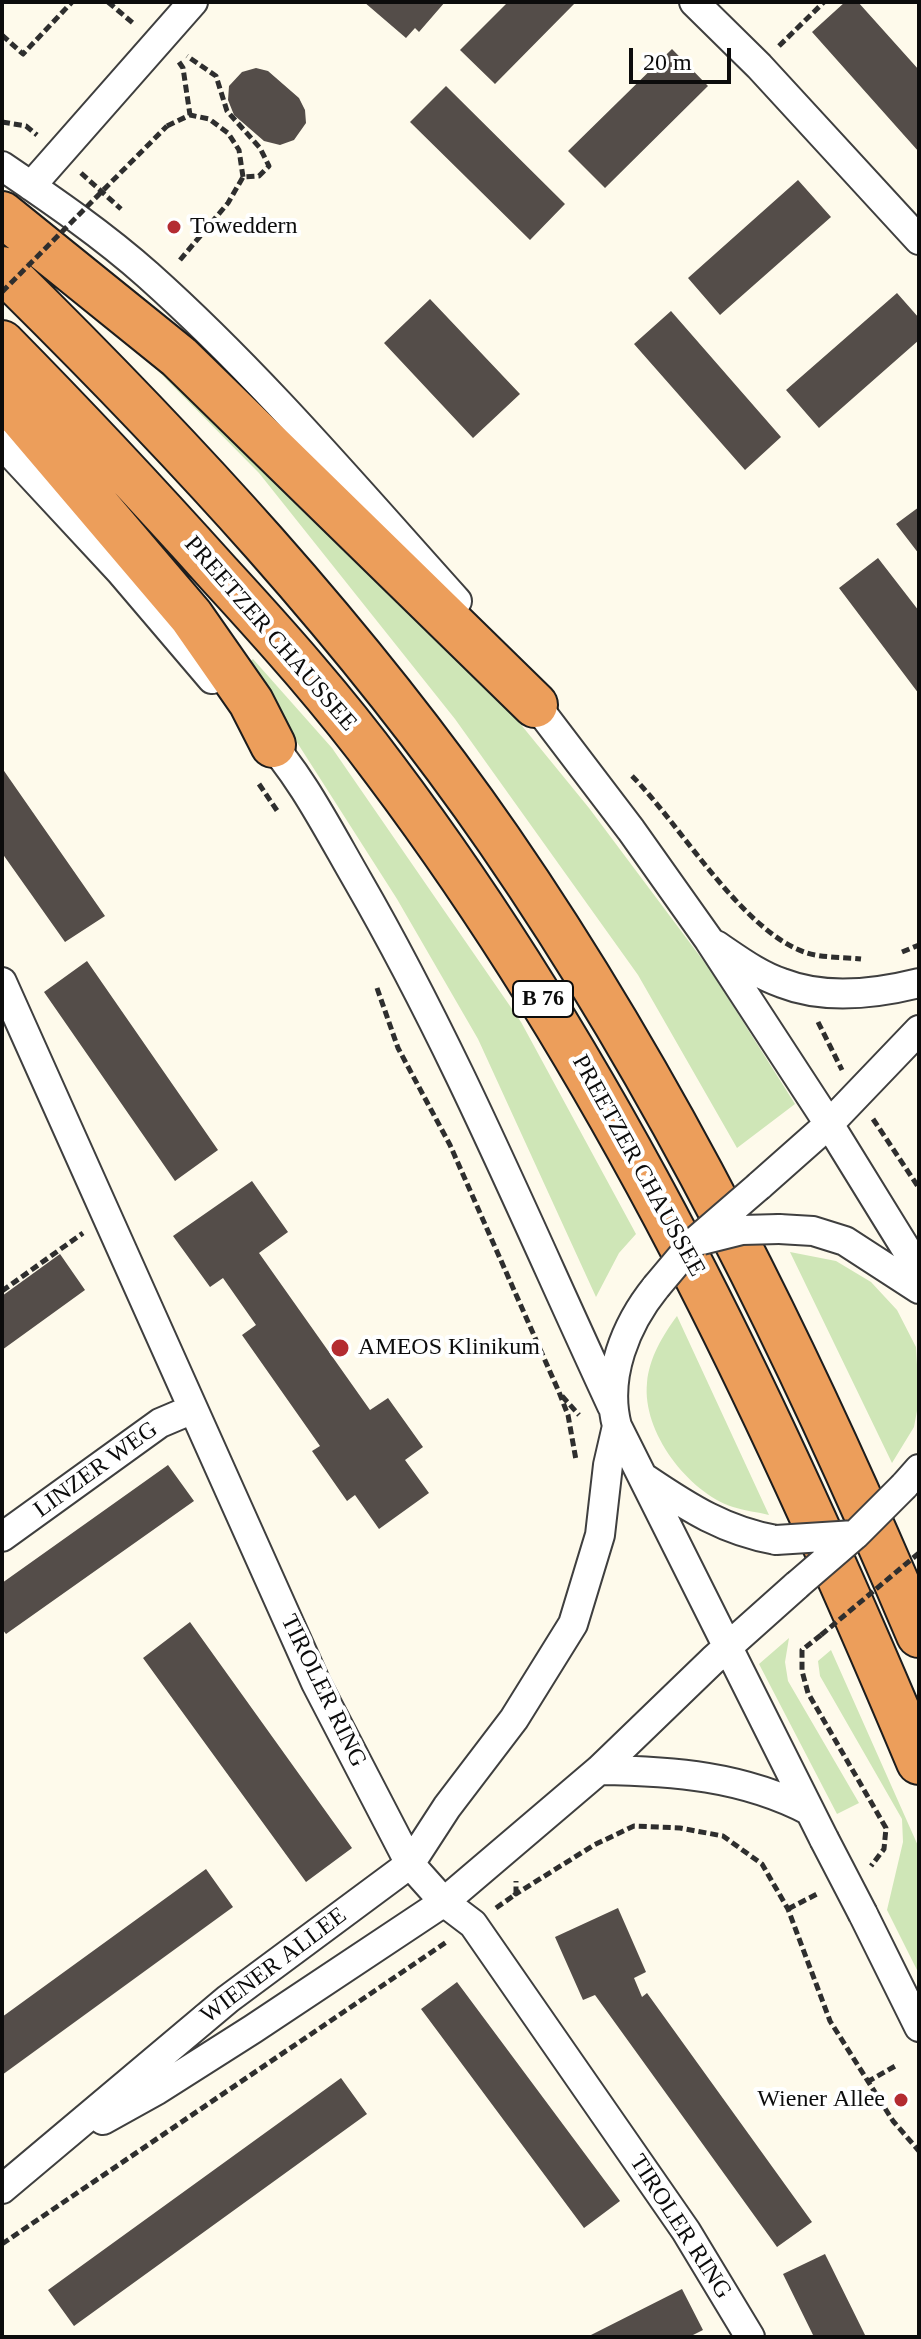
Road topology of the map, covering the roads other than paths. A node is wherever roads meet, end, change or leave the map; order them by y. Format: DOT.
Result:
graph roads {
  1 [pos="193,2"];
  2 [pos="694,2"];
  3 [pos="2,166"];
  4 [pos="17,200"];
  5 [pos="919,240"];
  6 [pos="2,269"];
  7 [pos="2,343"];
  8 [pos="2,394"];
  9 [pos="2,444"];
  10 [pos="535,705"];
  11 [pos="264,761"];
  12 [pos="709,940"];
  13 [pos="2,982"];
  14 [pos="919,983"];
  15 [pos="919,1030"];
  16 [pos="829,1124"];
  17 [pos="693,1243"];
  18 [pos="919,1270"];
  19 [pos="919,1289"];
  20 [pos="193,1409"];
  21 [pos="614,1416"];
  22 [pos="642,1476"];
  23 [pos="911,1478"];
  24 [pos="855,1535"];
  25 [pos="2,1537"];
  26 [pos="919,1635"];
  27 [pos="728,1646"];
  28 [pos="919,1762"];
  29 [pos="599,1770"];
  30 [pos="810,1811"];
  31 [pos="410,1864"];
  32 [pos="444,1902"];
  33 [pos="919,2027"];
  34 [pos="58,2145"];
  35 [pos="2,2189"];
  36 [pos="750,2337"];
  1 -- 4 [label="street"];
  2 -- 5 [label="street"];
  3 -- 4 [label="street"];
  4 -- 10 [label="highway"];
  6 -- 26 [label="highway, PREETZER CHAUSSEE / B 76"];
  7 -- 28 [label="highway, PREETZER CHAUSSEE / B 76"];
  8 -- 11 [label="highway"];
  9 -- 11 [label="street"];
  10 -- 12 [label="street"];
  11 -- 21 [label="street"];
  12 -- 14 [label="street"];
  12 -- 16 [label="street"];
  13 -- 20 [label="street, TIROLER RING"];
  15 -- 16 [label="street, WIENER ALLEE"];
  16 -- 17 [label="street, WIENER ALLEE, bridge"];
  16 -- 18 [label="street"];
  17 -- 19 [label="street, bridge"];
  17 -- 21 [label="street, WIENER ALLEE, bridge"];
  20 -- 25 [label="street, LINZER WEG"];
  20 -- 31 [label="street, TIROLER RING"];
  21 -- 22 [label="street"];
  21 -- 31 [label="street, WIENER ALLEE"];
  22 -- 24 [label="street, bridge"];
  22 -- 27 [label="street"];
  23 -- 24 [label="street, WIENER ALLEE, bridge"];
  24 -- 27 [label="street, WIENER ALLEE, bridge"];
  27 -- 29 [label="street, WIENER ALLEE"];
  27 -- 30 [label="street"];
  29 -- 30 [label="street"];
  29 -- 32 [label="street, WIENER ALLEE"];
  30 -- 33 [label="street, bridge"];
  31 -- 32 [label="street, TIROLER RING"];
  31 -- 34 [label="street, WIENER ALLEE"];
  32 -- 34 [label="street, WIENER ALLEE"];
  32 -- 36 [label="street, TIROLER RING"];
  34 -- 35 [label="street, WIENER ALLEE"];
}
